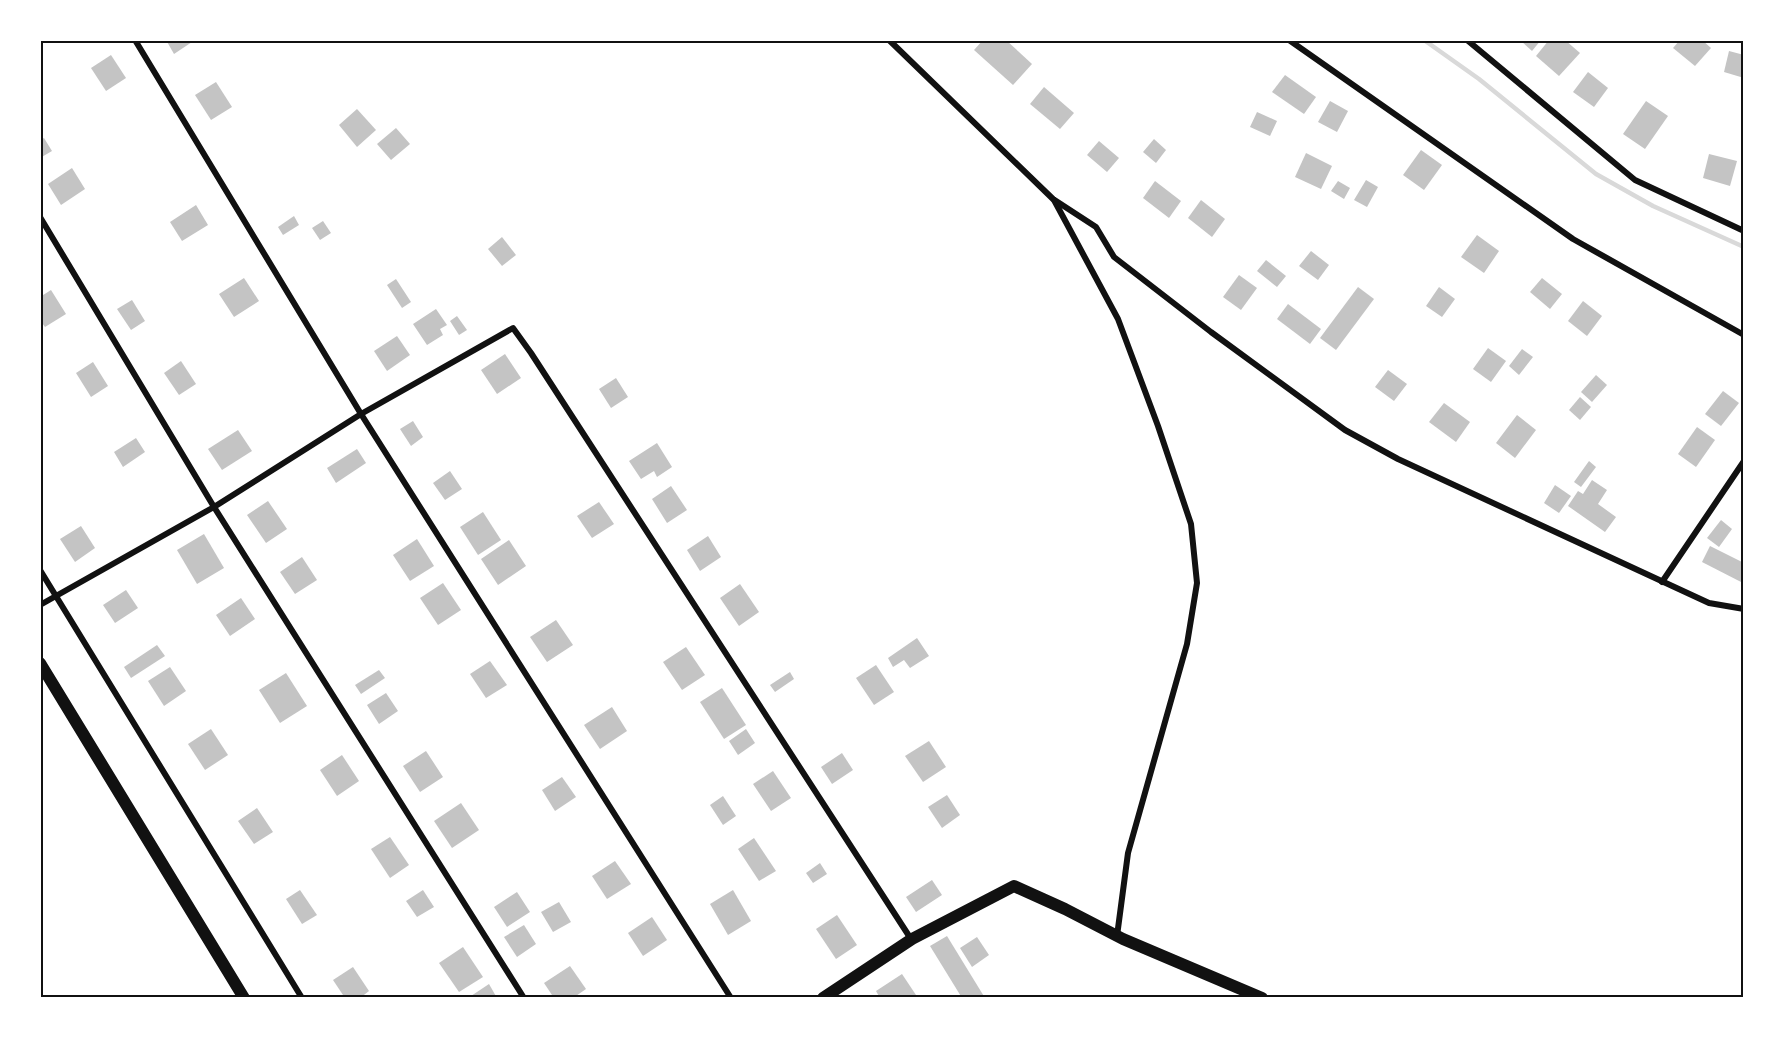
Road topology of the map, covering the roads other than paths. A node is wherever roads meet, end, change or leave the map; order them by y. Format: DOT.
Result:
graph roads {
  1 [pos="135,40"];
  2 [pos="889,40"];
  3 [pos="1289,40"];
  4 [pos="1467,40"];
  5 [pos="1053,199"];
  6 [pos="40,217"];
  7 [pos="1743,231"];
  8 [pos="1743,335"];
  9 [pos="361,414"];
  10 [pos="1743,461"];
  11 [pos="214,507"];
  12 [pos="40,570"];
  13 [pos="1662,582"];
  14 [pos="57,595"];
  15 [pos="40,605"];
  16 [pos="1743,609"];
  17 [pos="40,663"];
  18 [pos="1117,936"];
  19 [pos="912,939"];
  20 [pos="244,998"];
  21 [pos="302,998"];
  22 [pos="524,998"];
  23 [pos="731,998"];
  24 [pos="823,998"];
  25 [pos="1262,998"];
  1 -- 9 [label="street"];
  2 -- 5 [label="street"];
  3 -- 8 [label="street"];
  4 -- 7 [label="street"];
  5 -- 13 [label="street"];
  5 -- 18 [label="street"];
  6 -- 11 [label="street"];
  9 -- 11 [label="street"];
  9 -- 19 [label="street"];
  9 -- 23 [label="street"];
  10 -- 13 [label="street"];
  11 -- 14 [label="street"];
  11 -- 22 [label="street"];
  12 -- 14 [label="street"];
  13 -- 16 [label="street"];
  14 -- 15 [label="street"];
  14 -- 21 [label="street"];
  17 -- 20 [label="main road"];
  18 -- 19 [label="main road"];
  18 -- 25 [label="main road"];
  19 -- 24 [label="main road"];
}
